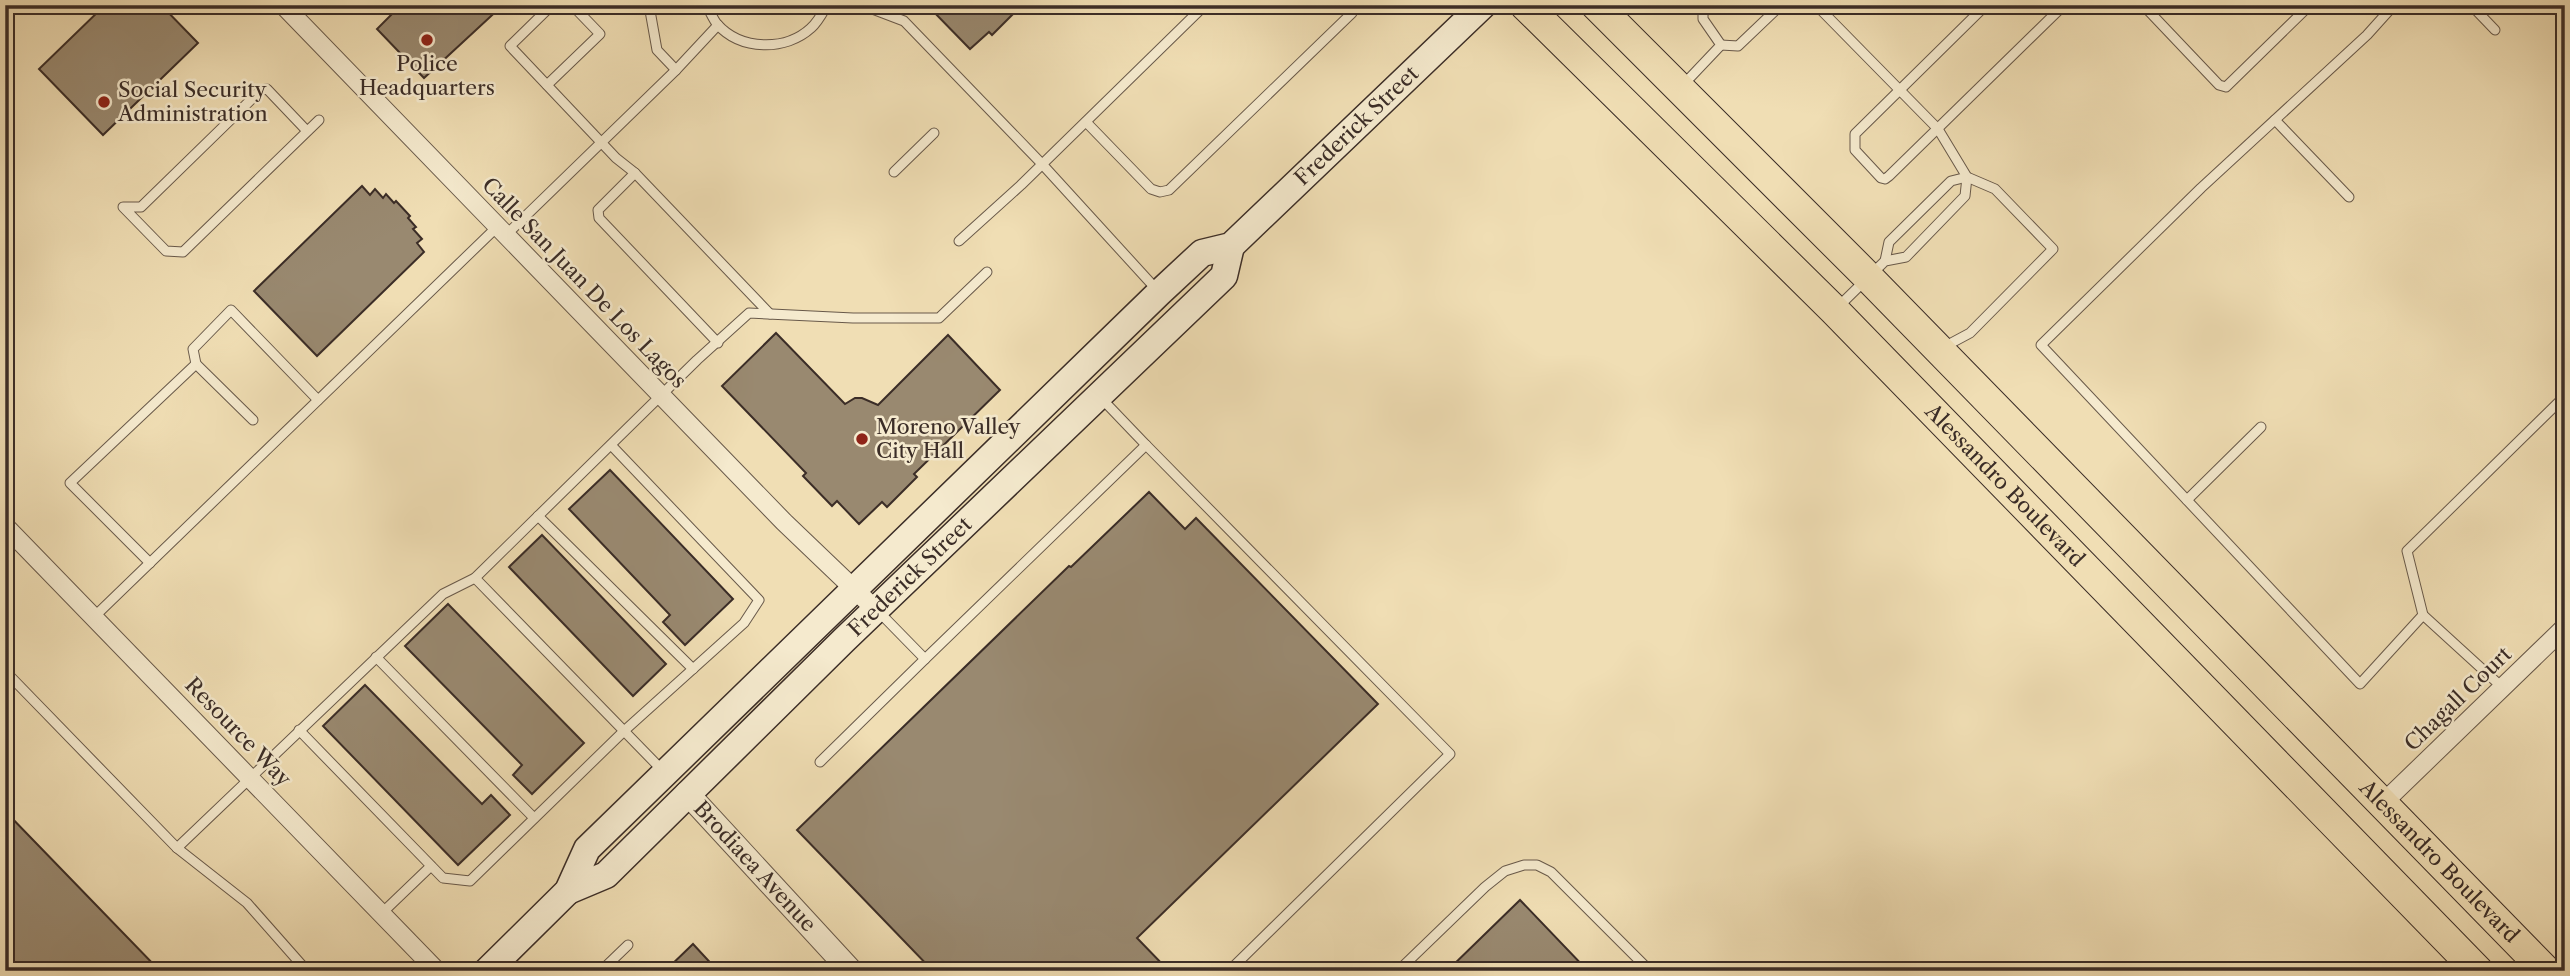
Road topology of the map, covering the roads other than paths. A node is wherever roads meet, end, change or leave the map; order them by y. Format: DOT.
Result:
graph roads {
  1 [pos="282,5"];
  2 [pos="552,5"];
  3 [pos="572,5"];
  4 [pos="649,5"];
  5 [pos="706,5"];
  6 [pos="827,5"];
  7 [pos="862,5"];
  8 [pos="1205,5"];
  9 [pos="1355,5"];
  10 [pos="1483,5"];
  11 [pos="1525,5"];
  12 [pos="1596,5"];
  13 [pos="1712,5"];
  14 [pos="1781,5"];
  15 [pos="1822,5"];
  16 [pos="1986,5"];
  17 [pos="2064,5"];
  18 [pos="2143,5"];
  19 [pos="2310,5"];
  20 [pos="2394,5"];
  21 [pos="2471,5"];
  22 [pos="718,25"];
  23 [pos="2495,30"];
  24 [pos="1721,45"];
  25 [pos="676,70"];
  26 [pos="547,85"];
  27 [pos="1679,89"];
  28 [pos="1899,90"];
  29 [pos="319,120"];
  30 [pos="2274,120"];
  31 [pos="1086,122"];
  32 [pos="1938,129"];
  33 [pos="307,131"];
  34 [pos="934,133"];
  35 [pos="601,142"];
  36 [pos="1042,164"];
  37 [pos="635,173"];
  38 [pos="894,173"];
  39 [pos="1967,177"];
  40 [pos="2349,197"];
  41 [pos="502,230"];
  42 [pos="959,241"];
  43 [pos="1231,246"];
  44 [pos="1877,269"];
  45 [pos="987,272"];
  46 [pos="1159,293"];
  47 [pos="1834,310"];
  48 [pos="770,314"];
  49 [pos="718,343"];
  50 [pos="1939,350"];
  51 [pos="196,364"];
  52 [pos="661,395"];
  53 [pos="1099,396"];
  54 [pos="2565,396"];
  55 [pos="318,400"];
  56 [pos="253,420"];
  57 [pos="2261,427"];
  58 [pos="611,445"];
  59 [pos="1146,445"];
  60 [pos="1035,458"];
  61 [pos="2186,500"];
  62 [pos="538,516"];
  63 [pos="5,526"];
  64 [pos="150,564"];
  65 [pos="475,578"];
  66 [pos="855,589"];
  67 [pos="876,610"];
  68 [pos="2423,615"];
  69 [pos="94,617"];
  70 [pos="2565,627"];
  71 [pos="376,657"];
  72 [pos="925,659"];
  73 [pos="693,669"];
  74 [pos="5,671"];
  75 [pos="2503,688"];
  76 [pos="299,730"];
  77 [pos="624,731"];
  78 [pos="820,762"];
  79 [pos="664,773"];
  80 [pos="249,777"];
  81 [pos="687,793"];
  82 [pos="2382,803"];
  83 [pos="534,818"];
  84 [pos="177,848"];
  85 [pos="431,866"];
  86 [pos="568,891"];
  87 [pos="382,914"];
  88 [pos="628,945"];
  89 [pos="307,971"];
  90 [pos="437,971"];
  91 [pos="487,971"];
  92 [pos="601,971"];
  93 [pos="851,971"];
  94 [pos="1229,971"];
  95 [pos="1398,971"];
  96 [pos="1650,971"];
  97 [pos="2479,971"];
  98 [pos="2546,971"];
  1 -- 41 [label="street, Calle San Juan De Los Lagos"];
  2 -- 26 [label="lane"];
  3 -- 26 [label="lane"];
  4 -- 25 [label="lane"];
  5 -- 22 [label="lane"];
  6 -- 22 [label="lane"];
  7 -- 36 [label="lane"];
  8 -- 31 [label="lane"];
  9 -- 31 [label="lane"];
  10 -- 43 [label="main road, Frederick Street"];
  11 -- 47 [label="main road, Alessandro Boulevard"];
  12 -- 27 [label="main road, Alessandro Boulevard"];
  13 -- 24 [label="lane"];
  14 -- 24 [label="lane"];
  15 -- 28 [label="lane"];
  16 -- 28 [label="lane"];
  17 -- 32 [label="lane"];
  18 -- 19 [label="lane"];
  20 -- 30 [label="lane"];
  21 -- 23 [label="lane"];
  22 -- 25 [label="lane"];
  24 -- 27 [label="lane"];
  25 -- 35 [label="lane"];
  26 -- 35 [label="lane"];
  27 -- 44 [label="main road, Alessandro Boulevard"];
  28 -- 32 [label="lane"];
  28 -- 32 [label="lane"];
  29 -- 33 [label="lane"];
  30 -- 40 [label="lane"];
  30 -- 61 [label="lane"];
  31 -- 36 [label="lane"];
  32 -- 39 [label="lane"];
  33 -- 33 [label="lane"];
  34 -- 38 [label="lane"];
  35 -- 37 [label="lane"];
  35 -- 41 [label="lane"];
  36 -- 42 [label="lane"];
  36 -- 46 [label="lane"];
  37 -- 48 [label="lane"];
  37 -- 49 [label="lane"];
  39 -- 44 [label="lane"];
  39 -- 44 [label="lane"];
  39 -- 50 [label="lane"];
  41 -- 52 [label="street, Calle San Juan De Los Lagos"];
  41 -- 55 [label="lane"];
  43 -- 46 [label="main road, Frederick Street"];
  43 -- 53 [label="main road, Frederick Street"];
  44 -- 47 [label="lane"];
  44 -- 50 [label="main road, Alessandro Boulevard"];
  45 -- 48 [label="lane"];
  46 -- 60 [label="main road"];
  46 -- 66 [label="main road, Frederick Street"];
  47 -- 97 [label="main road, Alessandro Boulevard"];
  48 -- 49 [label="lane"];
  49 -- 52 [label="lane"];
  50 -- 82 [label="main road, Alessandro Boulevard"];
  51 -- 55 [label="lane"];
  51 -- 56 [label="lane"];
  51 -- 64 [label="lane"];
  52 -- 58 [label="lane"];
  52 -- 66 [label="street, Calle San Juan De Los Lagos"];
  53 -- 59 [label="lane"];
  53 -- 60 [label="main road, Frederick Street"];
  54 -- 68 [label="lane"];
  55 -- 64 [label="lane"];
  57 -- 61 [label="lane"];
  58 -- 62 [label="lane"];
  58 -- 73 [label="lane"];
  59 -- 72 [label="lane"];
  59 -- 94 [label="lane"];
  60 -- 67 [label="main road, Frederick Street"];
  61 -- 68 [label="lane"];
  62 -- 65 [label="lane"];
  62 -- 73 [label="lane"];
  63 -- 69 [label="street, Resource Way"];
  64 -- 69 [label="lane"];
  65 -- 71 [label="lane"];
  65 -- 77 [label="lane"];
  66 -- 67 [label="street, Calle San Juan De Los Lagos"];
  66 -- 79 [label="main road, Frederick Street"];
  67 -- 72 [label="lane"];
  67 -- 81 [label="main road, Frederick Street"];
  68 -- 75 [label="lane"];
  69 -- 80 [label="street, Resource Way"];
  70 -- 75 [label="street, Chagall Court"];
  71 -- 76 [label="lane"];
  71 -- 83 [label="lane"];
  72 -- 78 [label="lane"];
  73 -- 77 [label="lane"];
  74 -- 84 [label="lane"];
  75 -- 82 [label="street, Chagall Court"];
  76 -- 80 [label="lane"];
  76 -- 85 [label="lane"];
  77 -- 79 [label="lane"];
  77 -- 83 [label="lane"];
  79 -- 86 [label="main road, Frederick Street"];
  80 -- 84 [label="lane"];
  80 -- 87 [label="street, Resource Way"];
  81 -- 86 [label="main road, Frederick Street"];
  81 -- 93 [label="street, Brodiaea Avenue"];
  82 -- 98 [label="main road, Alessandro Boulevard"];
  83 -- 85 [label="lane"];
  84 -- 89 [label="lane"];
  85 -- 87 [label="lane"];
  86 -- 91 [label="main road, Frederick Street"];
  87 -- 90 [label="street, Resource Way"];
  88 -- 92 [label="lane"];
  95 -- 96 [label="lane"];
}
